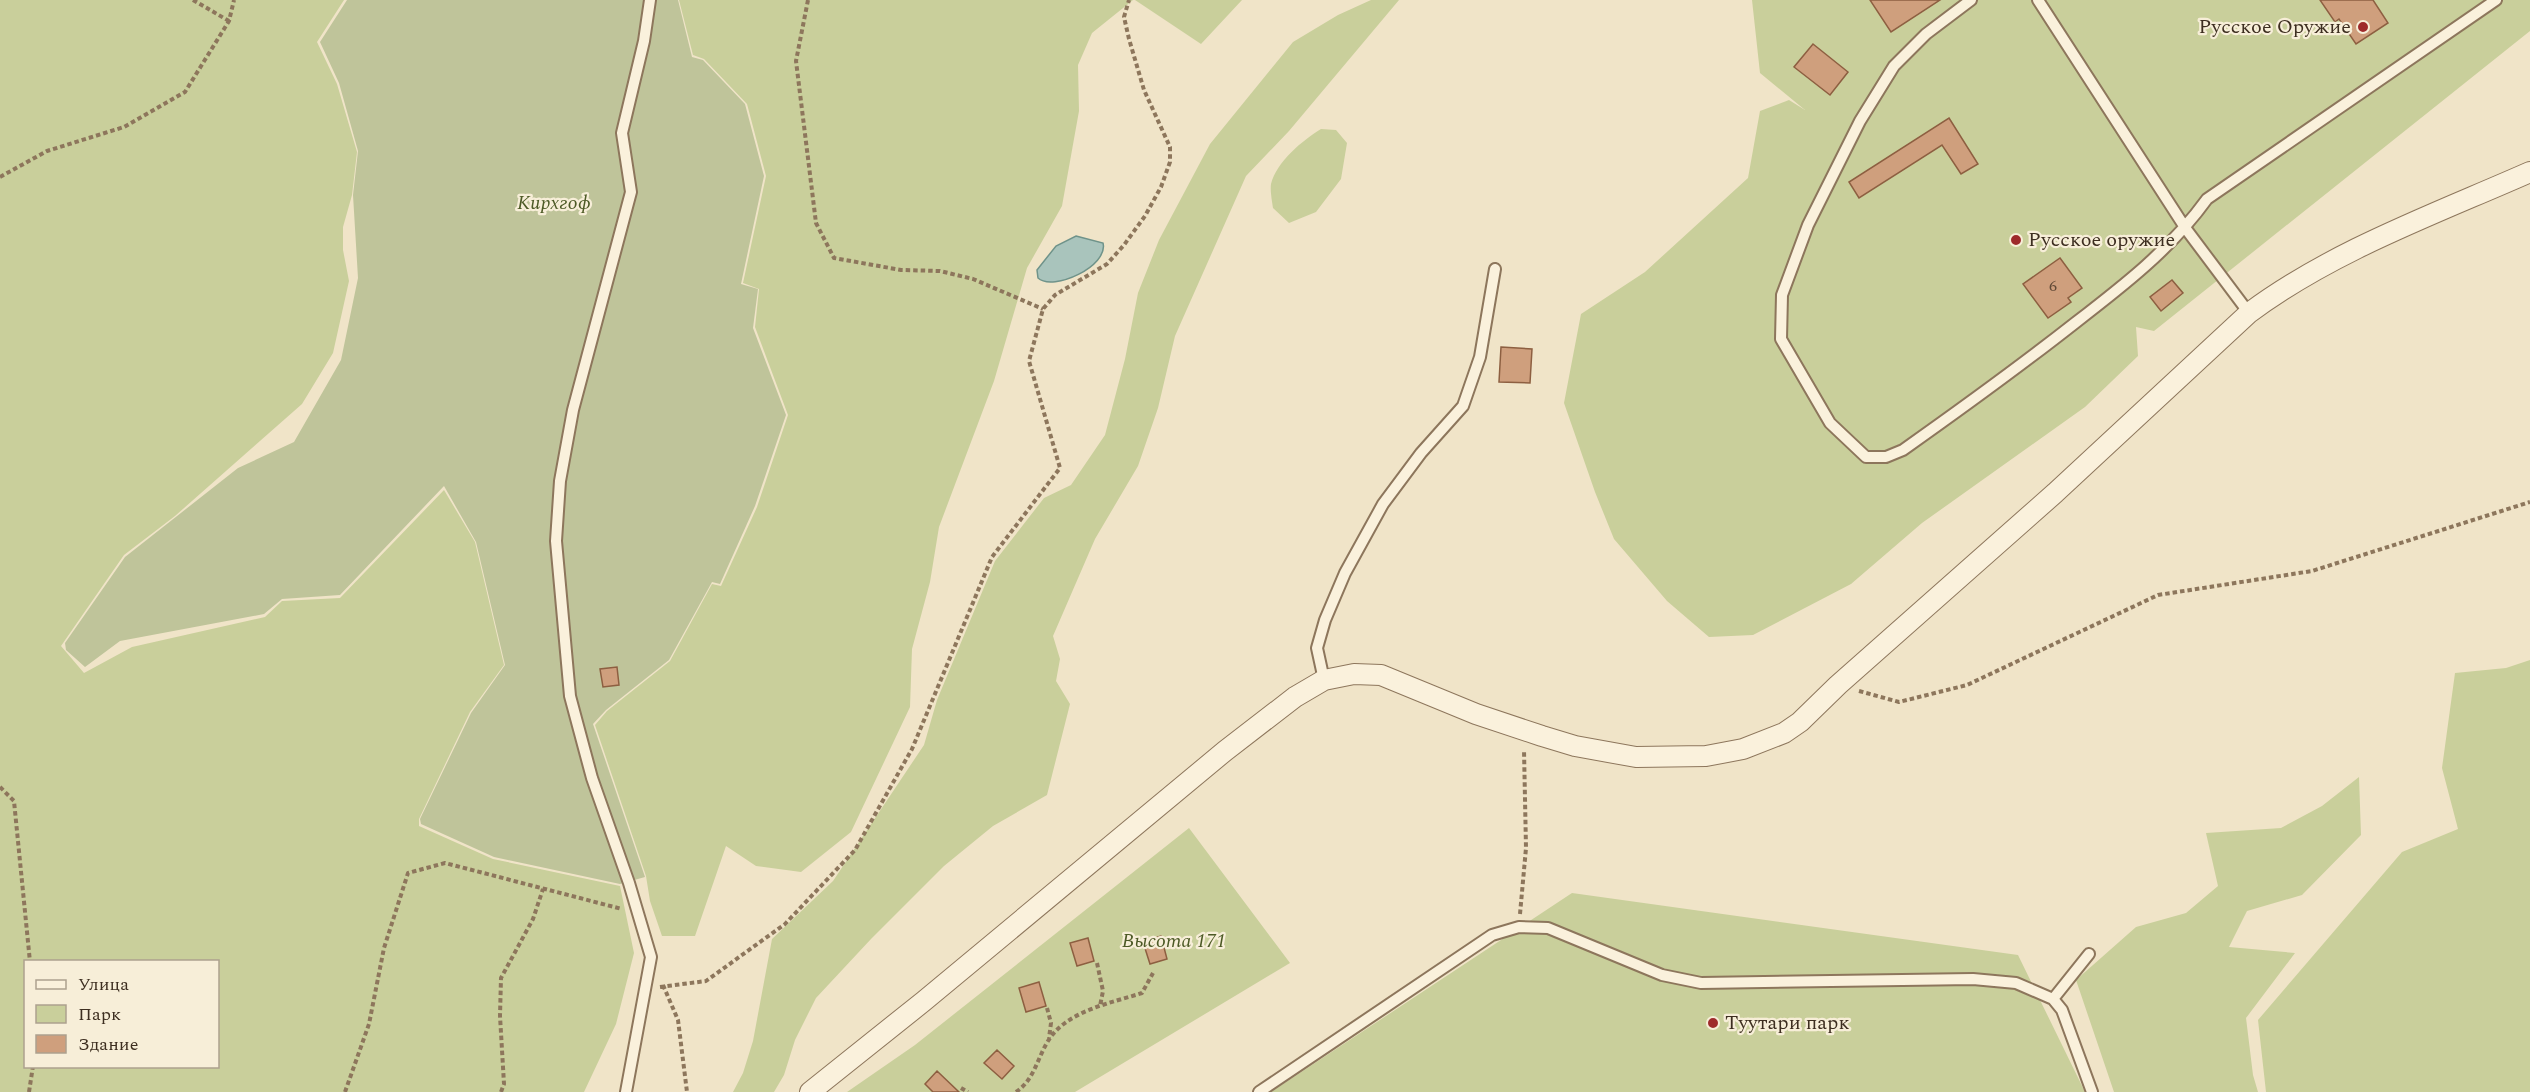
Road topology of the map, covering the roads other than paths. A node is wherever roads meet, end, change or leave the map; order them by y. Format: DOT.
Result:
graph roads {
  1 [pos="650,0"];
  2 [pos="1971,0"];
  3 [pos="2038,0"];
  4 [pos="2496,0"];
  5 [pos="2530,172"];
  6 [pos="2186,229"];
  7 [pos="1494,269"];
  8 [pos="2249,313"];
  9 [pos="1324,680"];
  10 [pos="2089,954"];
  11 [pos="2053,999"];
  12 [pos="626,1092"];
  13 [pos="810,1092"];
  14 [pos="1258,1092"];
  15 [pos="2092,1092"];
  1 -- 12 [label="lane"];
  2 -- 6 [label="lane"];
  3 -- 6 [label="lane"];
  4 -- 6 [label="lane"];
  5 -- 8 [label="street"];
  6 -- 8 [label="lane"];
  7 -- 9 [label="lane"];
  8 -- 9 [label="street"];
  9 -- 13 [label="street"];
  10 -- 11 [label="lane"];
  11 -- 14 [label="lane"];
  11 -- 15 [label="lane"];
}
